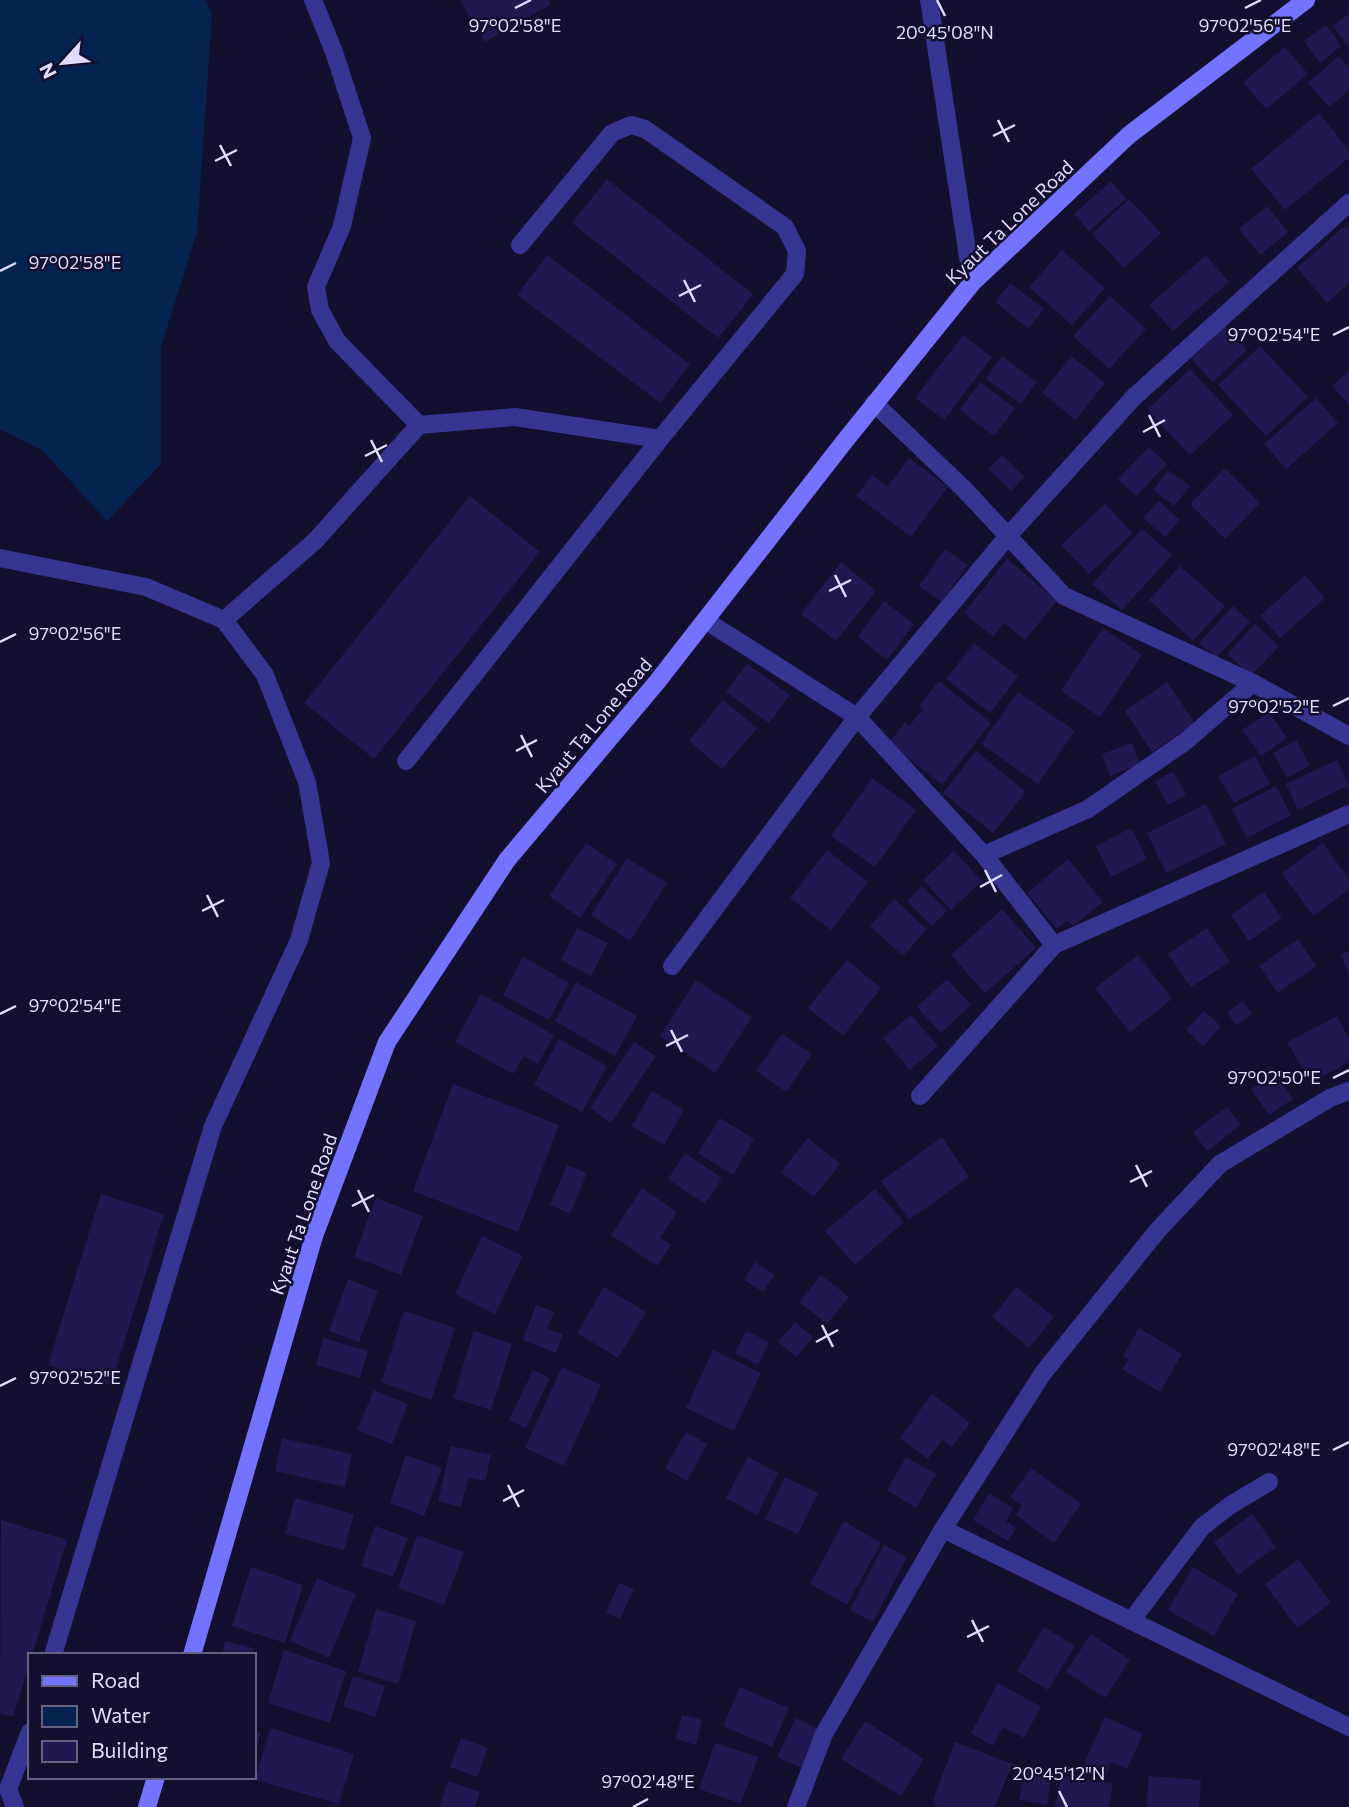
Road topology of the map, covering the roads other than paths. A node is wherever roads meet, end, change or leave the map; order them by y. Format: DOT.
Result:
graph roads {
  1 [pos="313,0"];
  2 [pos="929,0"];
  3 [pos="1306,0"];
  4 [pos="1349,203"];
  5 [pos="520,245"];
  6 [pos="972,284"];
  7 [pos="874,403"];
  8 [pos="419,425"];
  9 [pos="660,439"];
  10 [pos="1008,536"];
  11 [pos="0,558"];
  12 [pos="225,620"];
  13 [pos="705,620"];
  14 [pos="1252,683"];
  15 [pos="857,717"];
  16 [pos="1349,736"];
  17 [pos="406,761"];
  18 [pos="1349,814"];
  19 [pos="984,855"];
  20 [pos="1054,945"];
  21 [pos="672,966"];
  22 [pos="1349,1091"];
  23 [pos="920,1096"];
  24 [pos="1269,1482"];
  25 [pos="943,1530"];
  26 [pos="1131,1621"];
  27 [pos="54,1653"];
  28 [pos="193,1653"];
  29 [pos="1349,1727"];
  30 [pos="28,1737"];
  31 [pos="155,1779"];
  32 [pos="15,1807"];
  33 [pos="147,1807"];
  34 [pos="796,1807"];
  1 -- 8 [label="street"];
  2 -- 6 [label="street"];
  3 -- 6 [label="main road, Kyaut Ta Lone Road"];
  4 -- 10 [label="street"];
  5 -- 9 [label="street"];
  6 -- 7 [label="main road, Kyaut Ta Lone Road"];
  7 -- 10 [label="street"];
  7 -- 13 [label="main road, Kyaut Ta Lone Road"];
  8 -- 9 [label="street"];
  8 -- 12 [label="street"];
  9 -- 17 [label="street"];
  10 -- 14 [label="street"];
  10 -- 15 [label="street"];
  11 -- 12 [label="street"];
  12 -- 27 [label="street"];
  13 -- 15 [label="street"];
  13 -- 28 [label="main road, Kyaut Ta Lone Road"];
  14 -- 16 [label="street"];
  14 -- 19 [label="street"];
  15 -- 19 [label="street"];
  15 -- 21 [label="street"];
  18 -- 20 [label="street"];
  19 -- 20 [label="street"];
  20 -- 23 [label="street"];
  22 -- 25 [label="street"];
  24 -- 26 [label="street"];
  25 -- 26 [label="street"];
  25 -- 34 [label="street"];
  26 -- 29 [label="street"];
  30 -- 32 [label="street"];
  31 -- 33 [label="main road"];
}
